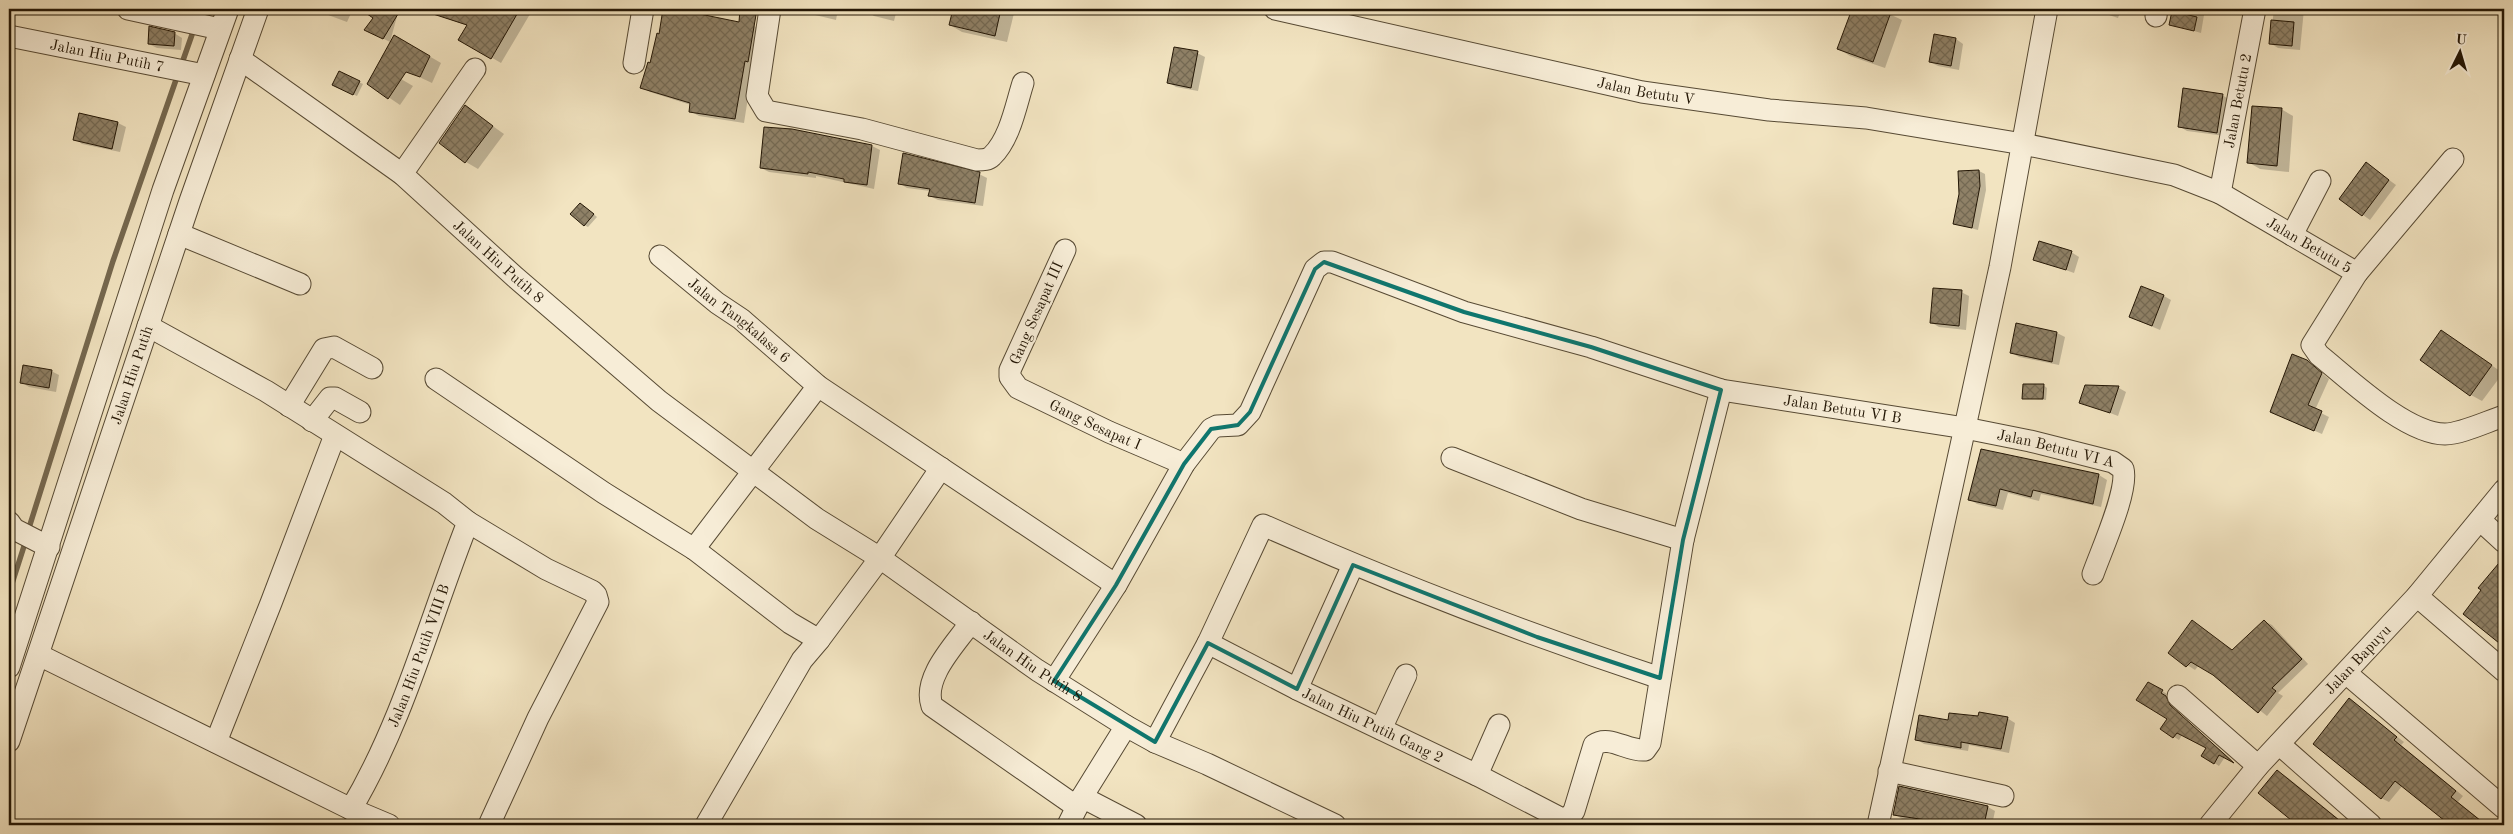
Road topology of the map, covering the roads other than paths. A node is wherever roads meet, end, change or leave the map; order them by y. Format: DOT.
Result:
graph roads {
  1 [pos="128,9"];
  2 [pos="228,9"];
  3 [pos="258,9"];
  4 [pos="643,9"];
  5 [pos="770,9"];
  6 [pos="1275,9"];
  7 [pos="2047,9"];
  8 [pos="2255,9"];
  9 [pos="220,29"];
  10 [pos="9,36"];
  11 [pos="240,59"];
  12 [pos="634,63"];
  13 [pos="475,69"];
  14 [pos="204,75"];
  15 [pos="1023,83"];
  16 [pos="2023,144"];
  17 [pos="2453,160"];
  18 [pos="402,174"];
  19 [pos="2320,181"];
  20 [pos="163,190"];
  21 [pos="2220,193"];
  22 [pos="190,201"];
  23 [pos="179,234"];
  24 [pos="2292,235"];
  25 [pos="1065,250"];
  26 [pos="660,256"];
  27 [pos="2357,273"];
  28 [pos="300,284"];
  29 [pos="148,326"];
  30 [pos="372,368"];
  31 [pos="1010,378"];
  32 [pos="436,379"];
  33 [pos="818,386"];
  34 [pos="1721,390"];
  35 [pos="289,406"];
  36 [pos="360,412"];
  37 [pos="2504,416"];
  38 [pos="312,421"];
  39 [pos="1965,428"];
  40 [pos="335,435"];
  41 [pos="1452,458"];
  42 [pos="1184,464"];
  43 [pos="941,468"];
  44 [pos="752,472"];
  45 [pos="2504,490"];
  46 [pos="2480,520"];
  47 [pos="9,522"];
  48 [pos="468,522"];
  49 [pos="1683,540"];
  50 [pos="2504,542"];
  51 [pos="49,547"];
  52 [pos="694,549"];
  53 [pos="880,558"];
  54 [pos="1353,565"];
  55 [pos="2093,574"];
  56 [pos="1116,585"];
  57 [pos="2417,596"];
  58 [pos="972,622"];
  59 [pos="819,640"];
  60 [pos="1208,643"];
  61 [pos="39,655"];
  62 [pos="9,667"];
  63 [pos="2504,672"];
  64 [pos="2346,673"];
  65 [pos="1406,675"];
  66 [pos="1660,678"];
  67 [pos="1054,681"];
  68 [pos="1297,690"];
  69 [pos="2178,696"];
  70 [pos="1498,724"];
  71 [pos="1126,726"];
  72 [pos="1381,729"];
  73 [pos="9,741"];
  74 [pos="216,742"];
  75 [pos="1155,742"];
  76 [pos="2279,744"];
  77 [pos="2258,766"];
  78 [pos="1890,771"];
  79 [pos="1477,775"];
  80 [pos="2002,796"];
  81 [pos="2504,808"];
  82 [pos="351,809"];
  83 [pos="1076,810"];
  84 [pos="1565,823"];
  85 [pos="389,825"];
  86 [pos="489,825"];
  87 [pos="706,825"];
  88 [pos="1136,825"];
  89 [pos="1335,825"];
  90 [pos="1878,825"];
  91 [pos="2210,825"];
  92 [pos="2371,825"];
  1 -- 9 [label="street"];
  2 -- 9 [label="street, Jalan Hiu Putih"];
  3 -- 11 [label="street, Jalan Hiu Putih"];
  4 -- 12 [label="street"];
  5 -- 15 [label="street"];
  6 -- 16 [label="street, Jalan Betutu V"];
  7 -- 16 [label="street"];
  8 -- 21 [label="street, Jalan Betutu 2"];
  9 -- 14 [label="street, Jalan Hiu Putih"];
  10 -- 14 [label="street, Jalan Hiu Putih 7"];
  11 -- 18 [label="street, Jalan Hiu Putih 8"];
  11 -- 22 [label="street, Jalan Hiu Putih"];
  13 -- 18 [label="street"];
  14 -- 20 [label="street, Jalan Hiu Putih"];
  16 -- 21 [label="street, Jalan Betutu 5"];
  16 -- 39 [label="street"];
  17 -- 27 [label="street"];
  18 -- 44 [label="street, Jalan Hiu Putih 8"];
  19 -- 24 [label="street"];
  20 -- 22 [label="street"];
  20 -- 51 [label="street, Jalan Hiu Putih"];
  21 -- 24 [label="street, Jalan Betutu 5"];
  22 -- 23 [label="street, Jalan Hiu Putih"];
  23 -- 28 [label="street"];
  23 -- 29 [label="street, Jalan Hiu Putih"];
  24 -- 27 [label="street, Jalan Betutu 5"];
  25 -- 31 [label="street, Gang Sesapat III"];
  26 -- 33 [label="street, Jalan Tangkalasa 6"];
  27 -- 37 [label="street, Jalan Betutu 5"];
  29 -- 35 [label="street"];
  29 -- 61 [label="street, Jalan Hiu Putih"];
  30 -- 35 [label="street"];
  31 -- 42 [label="street, Gang Sesapat I"];
  32 -- 52 [label="street"];
  33 -- 43 [label="street, Jalan Tangkalasa 6"];
  33 -- 44 [label="street"];
  34 -- 39 [label="street, Jalan Betutu VI B"];
  34 -- 42 [label="street, Jalan Betutu VI B"];
  34 -- 49 [label="street"];
  35 -- 38 [label="street"];
  36 -- 38 [label="street"];
  38 -- 40 [label="street"];
  39 -- 55 [label="street, Jalan Betutu VI A"];
  39 -- 78 [label="street"];
  40 -- 48 [label="street"];
  40 -- 74 [label="street"];
  41 -- 49 [label="street"];
  42 -- 56 [label="street"];
  43 -- 53 [label="street"];
  43 -- 56 [label="street, Jalan Tangkalasa 6"];
  44 -- 52 [label="street"];
  44 -- 53 [label="street, Jalan Hiu Putih 8"];
  45 -- 46 [label="street, Jalan Bapuyu"];
  46 -- 50 [label="street"];
  46 -- 57 [label="street, Jalan Bapuyu"];
  47 -- 51 [label="street"];
  48 -- 82 [label="street, Jalan Hiu Putih VIII B"];
  48 -- 86 [label="street"];
  49 -- 66 [label="street"];
  51 -- 62 [label="street, Jalan Hiu Putih"];
  52 -- 59 [label="street"];
  53 -- 58 [label="street, Jalan Hiu Putih 8"];
  53 -- 59 [label="street"];
  54 -- 60 [label="street"];
  54 -- 66 [label="street"];
  54 -- 68 [label="street"];
  56 -- 67 [label="street"];
  57 -- 63 [label="street"];
  57 -- 64 [label="street, Jalan Bapuyu"];
  58 -- 67 [label="street, Jalan Hiu Putih 8"];
  58 -- 83 [label="street"];
  59 -- 87 [label="street"];
  60 -- 68 [label="street, Jalan Hiu Putih Gang 2"];
  60 -- 75 [label="street"];
  61 -- 73 [label="street, Jalan Hiu Putih"];
  61 -- 74 [label="street"];
  64 -- 76 [label="street, Jalan Bapuyu"];
  64 -- 81 [label="street"];
  65 -- 72 [label="street"];
  66 -- 84 [label="street"];
  67 -- 71 [label="street, Jalan Hiu Putih 8"];
  68 -- 72 [label="street, Jalan Hiu Putih Gang 2"];
  69 -- 77 [label="street"];
  70 -- 79 [label="street"];
  71 -- 75 [label="street, Jalan Hiu Putih 8"];
  71 -- 83 [label="street"];
  72 -- 79 [label="street, Jalan Hiu Putih Gang 2"];
  74 -- 82 [label="street"];
  75 -- 89 [label="street, Jalan Hiu Putih 8"];
  76 -- 77 [label="street, Jalan Bapuyu"];
  76 -- 92 [label="street"];
  77 -- 91 [label="street, Jalan Bapuyu"];
  78 -- 80 [label="street"];
  78 -- 90 [label="street"];
  79 -- 84 [label="street, Jalan Hiu Putih Gang 2"];
  82 -- 85 [label="street"];
  83 -- 88 [label="street"];
}
